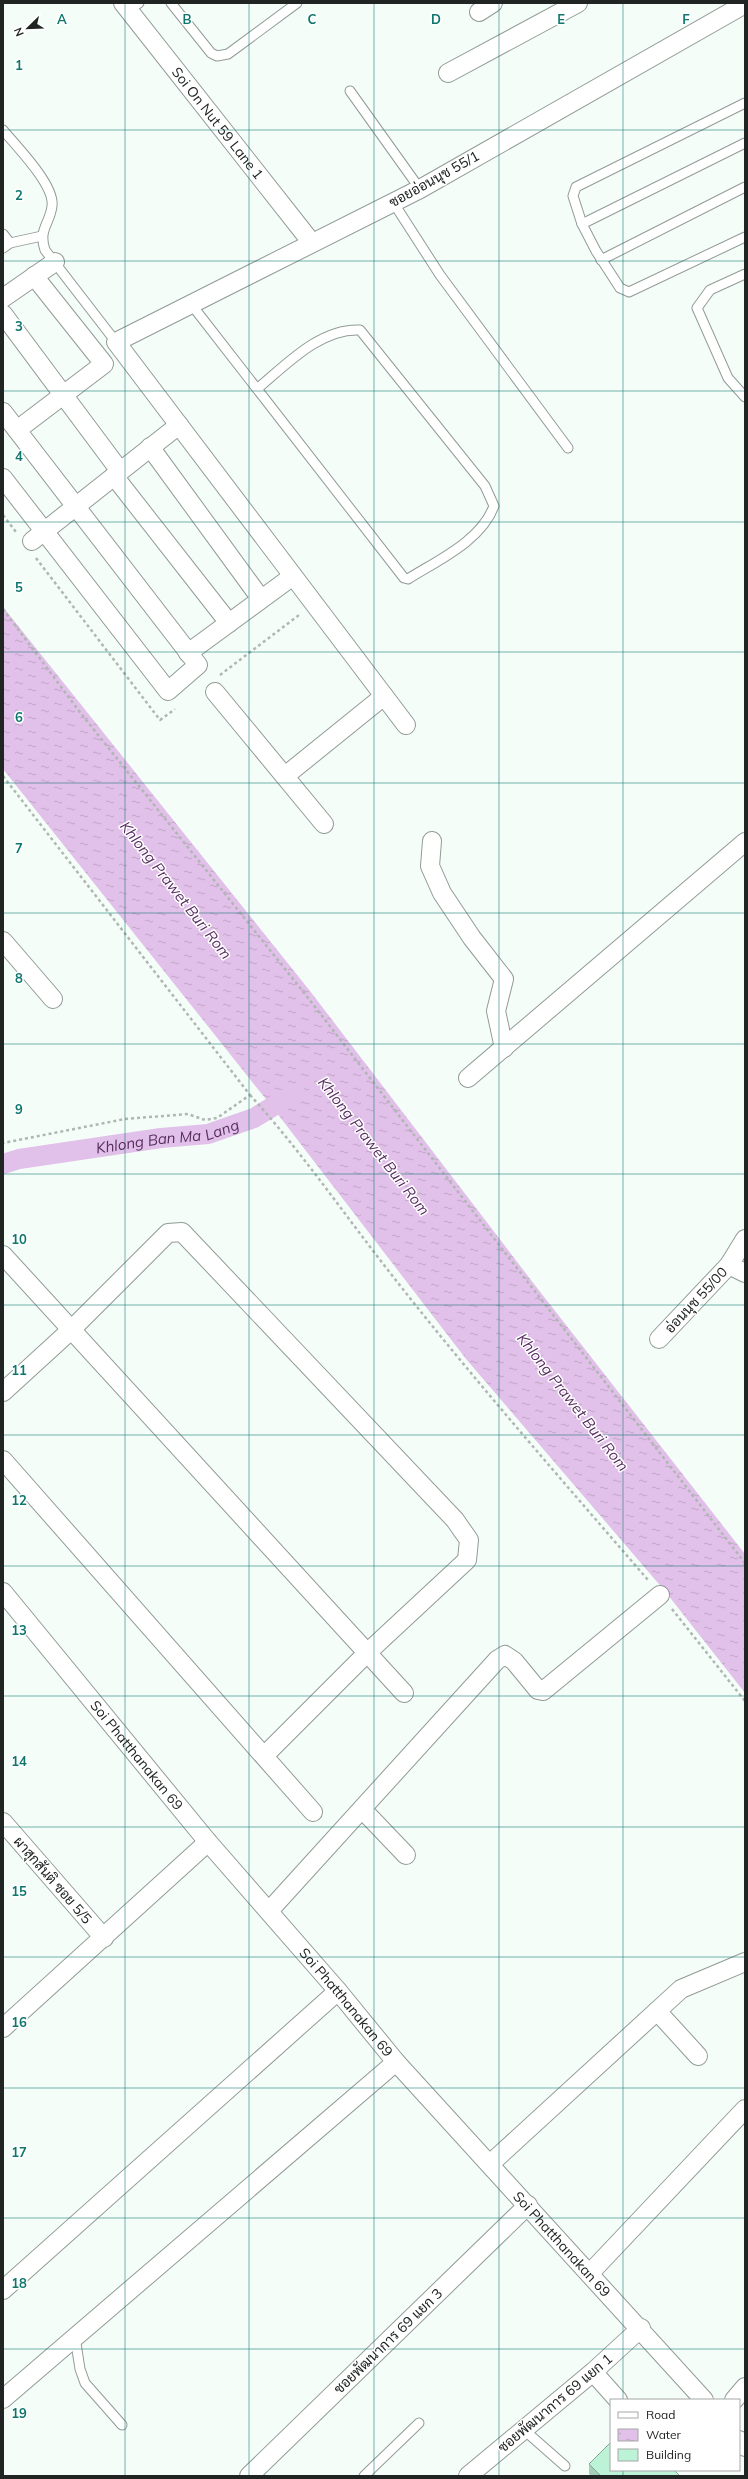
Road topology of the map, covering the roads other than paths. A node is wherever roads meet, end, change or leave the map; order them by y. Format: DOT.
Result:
graph roads {
  1 [pos="171,3"];
  2 [pos="297,3"];
  3 [pos="578,3"];
  4 [pos="745,4"];
  5 [pos="131,5"];
  6 [pos="448,73"];
  7 [pos="350,91"];
  8 [pos="745,103"];
  9 [pos="3,130"];
  10 [pos="745,143"];
  11 [pos="745,187"];
  12 [pos="420,189"];
  13 [pos="393,202"];
  14 [pos="582,224"];
  15 [pos="3,234"];
  16 [pos="42,236"];
  17 [pos="745,237"];
  18 [pos="312,243"];
  19 [pos="6,246"];
  20 [pos="601,260"];
  21 [pos="55,262"];
  22 [pos="745,274"];
  23 [pos="34,276"];
  24 [pos="3,298"];
  25 [pos="191,304"];
  26 [pos="3,314"];
  27 [pos="116,342"];
  28 [pos="257,389"];
  29 [pos="63,395"];
  30 [pos="745,397"];
  31 [pos="3,412"];
  32 [pos="179,425"];
  33 [pos="17,430"];
  34 [pos="150,447"];
  35 [pos="568,448"];
  36 [pos="117,474"];
  37 [pos="3,478"];
  38 [pos="75,507"];
  39 [pos="31,540"];
  40 [pos="293,576"];
  41 [pos="261,599"];
  42 [pos="229,623"];
  43 [pos="188,653"];
  44 [pos="215,685"];
  45 [pos="384,696"];
  46 [pos="406,725"];
  47 [pos="284,776"];
  48 [pos="324,824"];
  49 [pos="432,841"];
  50 [pos="745,842"];
  51 [pos="3,941"];
  52 [pos="53,999"];
  53 [pos="504,1048"];
  54 [pos="468,1078"];
  55 [pos="745,1240"];
  56 [pos="3,1255"];
  57 [pos="729,1265"];
  58 [pos="745,1273"];
  59 [pos="72,1329"];
  60 [pos="659,1339"];
  61 [pos="3,1392"];
  62 [pos="3,1460"];
  63 [pos="3,1592"];
  64 [pos="660,1595"];
  65 [pos="367,1653"];
  66 [pos="404,1693"];
  67 [pos="264,1756"];
  68 [pos="362,1809"];
  69 [pos="313,1812"];
  70 [pos="3,1822"];
  71 [pos="208,1842"];
  72 [pos="406,1855"];
  73 [pos="269,1911"];
  74 [pos="104,1938"];
  75 [pos="745,1962"];
  76 [pos="338,1991"];
  77 [pos="657,2011"];
  78 [pos="3,2028"];
  79 [pos="698,2056"];
  80 [pos="396,2062"];
  81 [pos="745,2109"];
  82 [pos="490,2164"];
  83 [pos="528,2205"];
  84 [pos="590,2273"];
  85 [pos="3,2290"];
  86 [pos="641,2328"];
  87 [pos="75,2338"];
  88 [pos="593,2372"];
  89 [pos="745,2387"];
  90 [pos="3,2399"];
  91 [pos="617,2399"];
  92 [pos="703,2399"];
  93 [pos="735,2399"];
  94 [pos="419,2423"];
  95 [pos="122,2425"];
  96 [pos="523,2429"];
  97 [pos="565,2466"];
  98 [pos="249,2476"];
  99 [pos="364,2476"];
  100 [pos="468,2476"];
  1 -- 2 [label="lane"];
  3 -- 6 [label="street"];
  4 -- 12 [label="street, ซอยอ่อนนุช 55/1"];
  5 -- 18 [label="street, Soi On Nut 59 Lane 1"];
  7 -- 12 [label="lane"];
  8 -- 14 [label="lane"];
  9 -- 16 [label="lane"];
  10 -- 14 [label="lane"];
  11 -- 20 [label="lane"];
  12 -- 13 [label="street, ซอยอ่อนนุช 55/1"];
  13 -- 18 [label="street, ซอยอ่อนนุช 55/1"];
  13 -- 35 [label="lane"];
  14 -- 20 [label="lane"];
  15 -- 19 [label="lane"];
  16 -- 19 [label="lane"];
  16 -- 21 [label="lane"];
  17 -- 20 [label="lane"];
  18 -- 25 [label="street, ซอยอ่อนนุช 55/1"];
  21 -- 23 [label="street"];
  21 -- 27 [label="lane"];
  22 -- 30 [label="lane"];
  23 -- 24 [label="street"];
  23 -- 29 [label="street"];
  25 -- 27 [label="street, ซอยอ่อนนุช 55/1"];
  25 -- 28 [label="lane"];
  26 -- 29 [label="street"];
  27 -- 32 [label="street"];
  28 -- 28 [label="lane"];
  29 -- 33 [label="street"];
  29 -- 36 [label="street"];
  31 -- 33 [label="street"];
  32 -- 34 [label="street"];
  32 -- 40 [label="street"];
  33 -- 38 [label="street"];
  34 -- 36 [label="street"];
  34 -- 41 [label="street"];
  36 -- 38 [label="street"];
  36 -- 42 [label="street"];
  37 -- 39 [label="street"];
  38 -- 39 [label="street"];
  38 -- 43 [label="street"];
  39 -- 43 [label="street"];
  40 -- 41 [label="street"];
  40 -- 45 [label="street"];
  41 -- 42 [label="street"];
  42 -- 43 [label="street"];
  44 -- 47 [label="street"];
  45 -- 46 [label="street"];
  45 -- 47 [label="street"];
  47 -- 48 [label="street"];
  49 -- 53 [label="street"];
  50 -- 53 [label="street"];
  51 -- 52 [label="street"];
  53 -- 54 [label="street"];
  55 -- 57 [label="street, อ่อนนุช 55/00"];
  56 -- 59 [label="street"];
  57 -- 58 [label="street"];
  57 -- 60 [label="street, อ่อนนุช 55/00"];
  59 -- 61 [label="street"];
  59 -- 65 [label="street"];
  59 -- 65 [label="street"];
  62 -- 67 [label="street"];
  63 -- 71 [label="street, Soi Phatthanakan 69"];
  64 -- 68 [label="street"];
  65 -- 66 [label="street"];
  65 -- 67 [label="street"];
  67 -- 69 [label="street"];
  68 -- 72 [label="street"];
  68 -- 73 [label="street"];
  70 -- 74 [label="street, ผาสุกสันติ ซอย 5/5"];
  71 -- 73 [label="street, Soi Phatthanakan 69"];
  71 -- 74 [label="street"];
  73 -- 76 [label="street, Soi Phatthanakan 69"];
  74 -- 78 [label="street"];
  75 -- 77 [label="street"];
  76 -- 80 [label="street, Soi Phatthanakan 69"];
  76 -- 85 [label="street"];
  77 -- 79 [label="street"];
  77 -- 82 [label="street"];
  80 -- 82 [label="street, Soi Phatthanakan 69"];
  80 -- 87 [label="street"];
  81 -- 84 [label="street"];
  82 -- 83 [label="street, Soi Phatthanakan 69"];
  83 -- 84 [label="street, Soi Phatthanakan 69"];
  83 -- 98 [label="street, ซอยพัฒนาการ 69 แยก 3"];
  84 -- 86 [label="street, Soi Phatthanakan 69"];
  86 -- 88 [label="street, ซอยพัฒนาการ 69 แยก 1"];
  86 -- 92 [label="street, Soi Phatthanakan 69"];
  87 -- 90 [label="street"];
  87 -- 95 [label="lane"];
  88 -- 91 [label="street"];
  88 -- 96 [label="street, ซอยพัฒนาการ 69 แยก 1"];
  89 -- 93 [label="street"];
  94 -- 99 [label="lane"];
  96 -- 97 [label="lane"];
  96 -- 100 [label="street, ซอยพัฒนาการ 69 แยก 1"];
}
